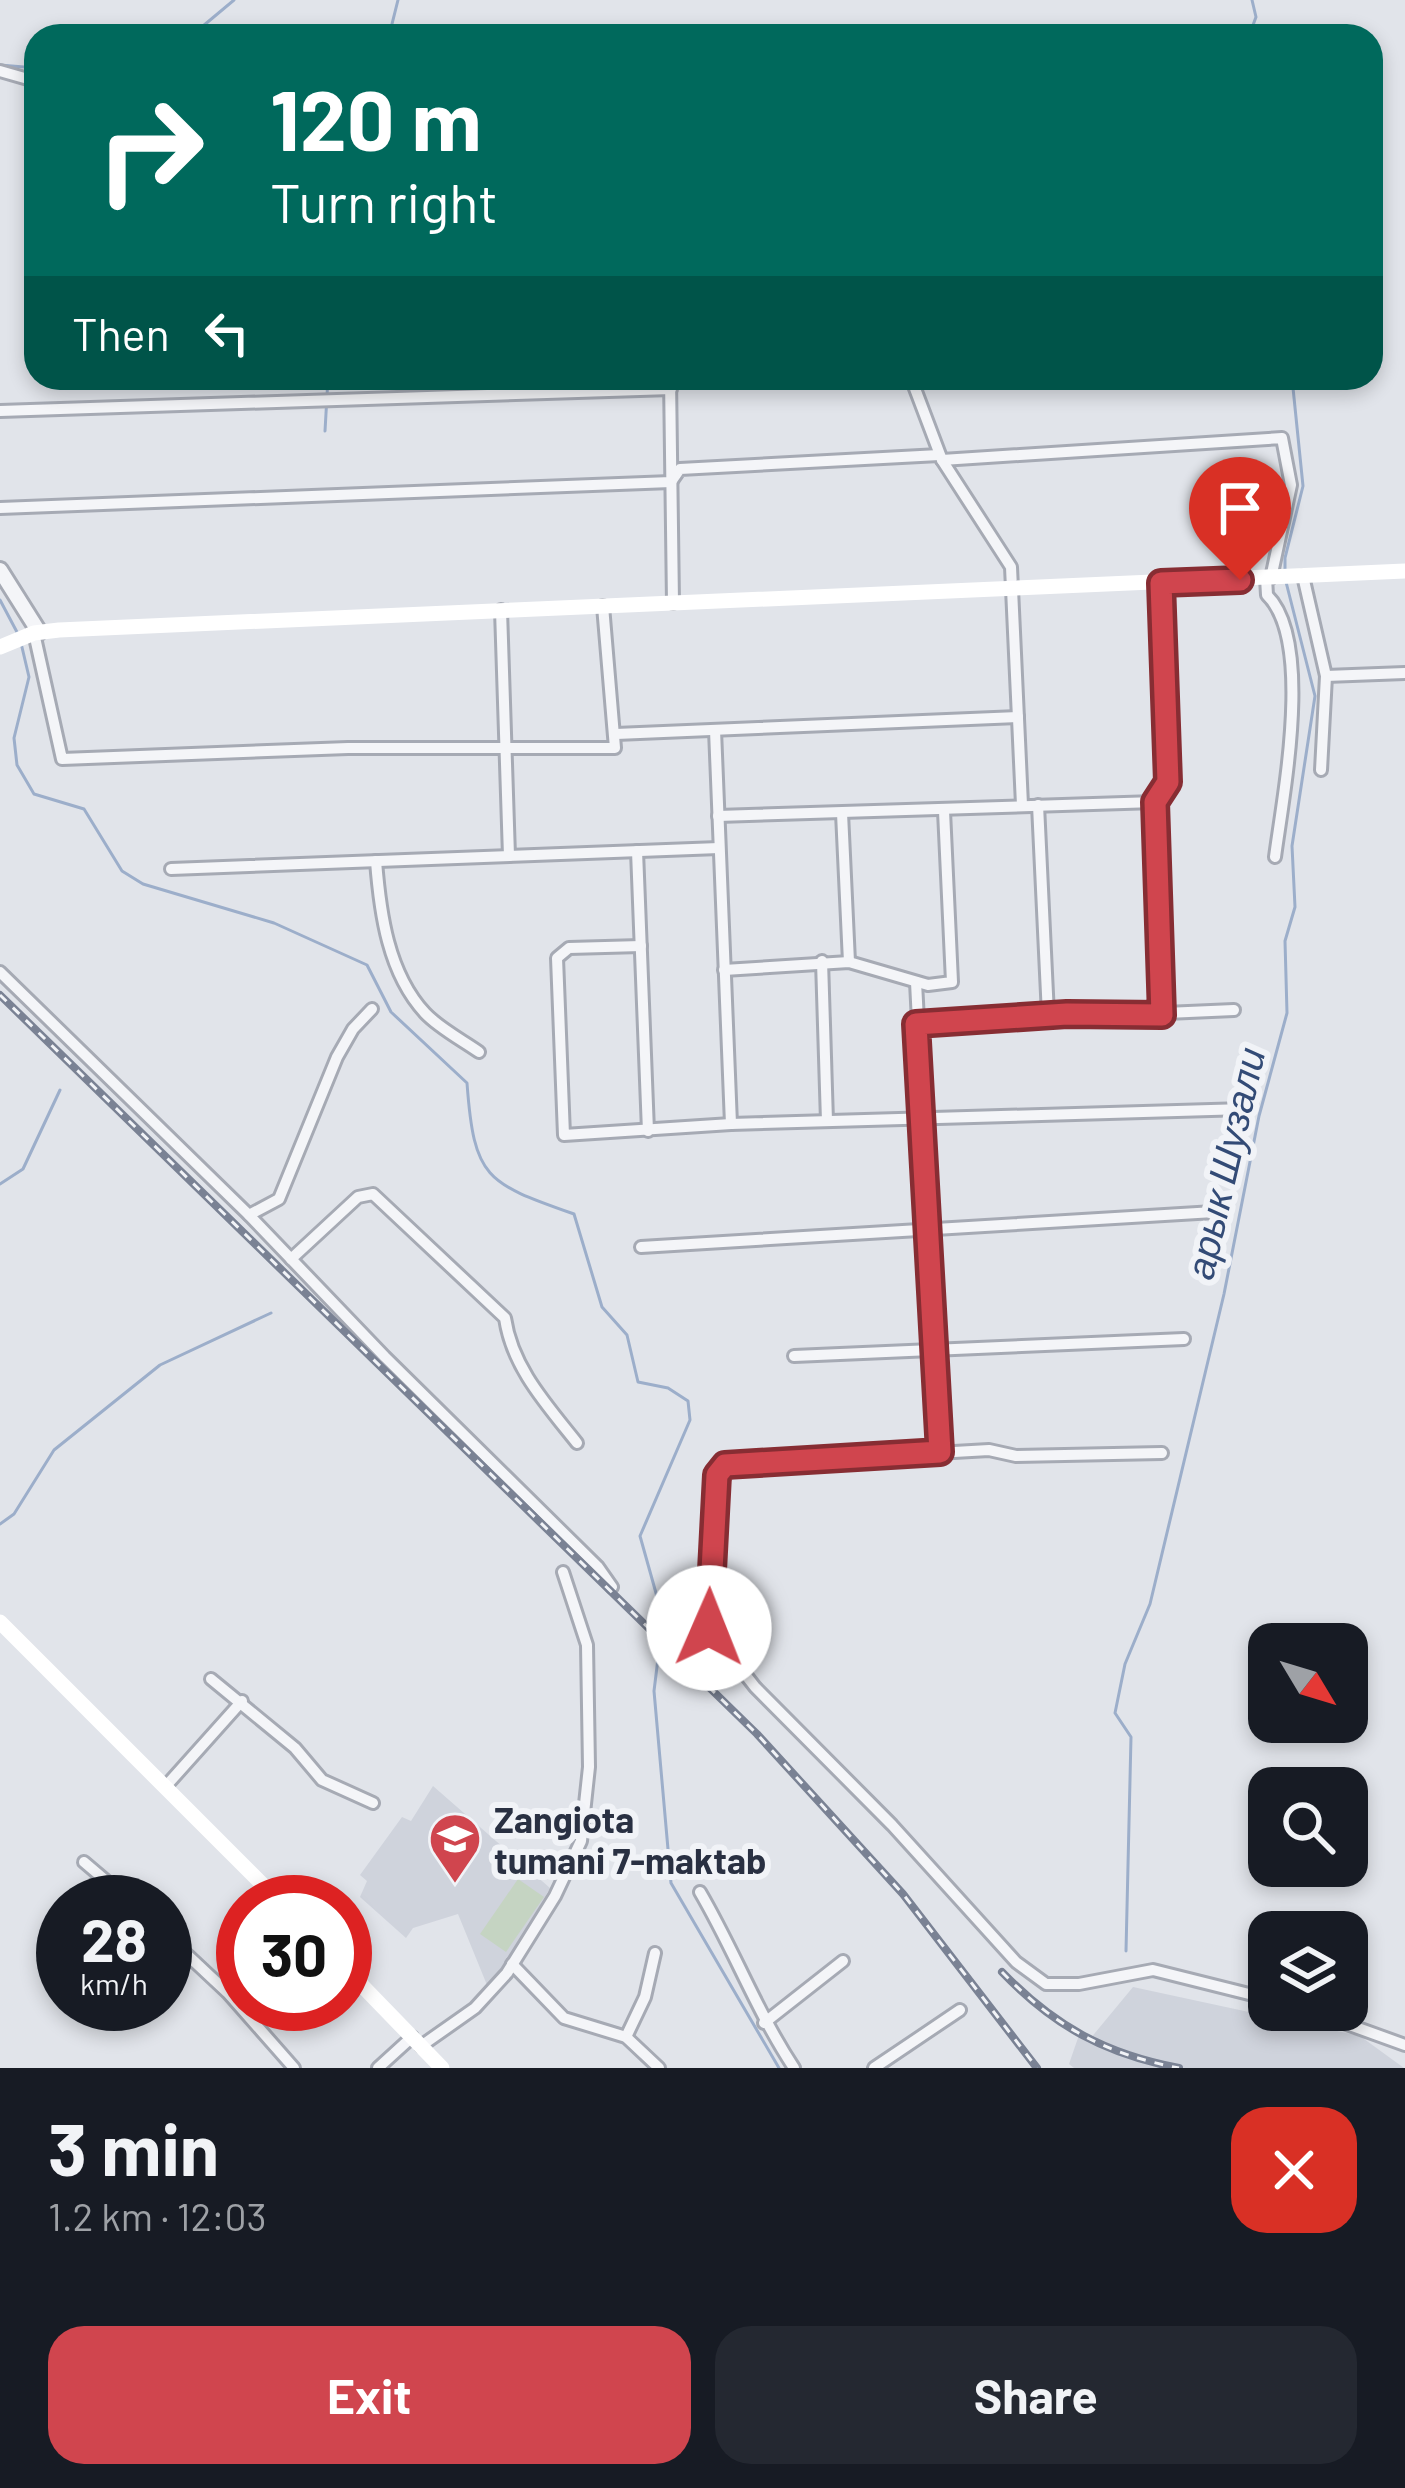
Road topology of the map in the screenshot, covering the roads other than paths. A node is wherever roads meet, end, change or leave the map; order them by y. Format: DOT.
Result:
graph roads {
  1 [pos="503,390"];
  2 [pos="671,390"];
  3 [pos="915,390"];
  4 [pos="0,411"];
  5 [pos="940,458"];
  6 [pos="671,482"];
  7 [pos="0,508"];
  8 [pos="0,570"];
  9 [pos="1405,571"];
  10 [pos="1282,577"];
  11 [pos="1161,583"];
  12 [pos="1014,589"];
  13 [pos="673,603"];
  14 [pos="603,606"];
  15 [pos="501,610"];
  16 [pos="37,632"];
  17 [pos="2,646"];
  18 [pos="1405,673"];
  19 [pos="1327,676"];
  20 [pos="1018,717"];
  21 [pos="715,730"];
  22 [pos="616,734"];
  23 [pos="507,750"];
  24 [pos="1321,770"];
  25 [pos="1155,802"];
  26 [pos="1022,805"];
  27 [pos="1038,805"];
  28 [pos="944,811"];
  29 [pos="842,813"];
  30 [pos="718,816"];
  31 [pos="719,848"];
  32 [pos="638,851"];
  33 [pos="508,856"];
  34 [pos="1275,857"];
  35 [pos="376,861"];
  36 [pos="171,869"];
  37 [pos="641,946"];
  38 [pos="822,961"];
  39 [pos="849,962"];
  40 [pos="724,970"];
  41 [pos="0,972"];
  42 [pos="916,982"];
  43 [pos="372,1010"];
  44 [pos="1234,1010"];
  45 [pos="1162,1015"];
  46 [pos="1048,1016"];
  47 [pos="916,1024"];
  48 [pos="479,1052"];
  49 [pos="1245,1109"];
  50 [pos="923,1118"];
  51 [pos="827,1121"];
  52 [pos="730,1124"];
  53 [pos="648,1131"];
  54 [pos="1214,1212"];
  55 [pos="250,1215"];
  56 [pos="927,1229"];
  57 [pos="641,1247"];
  58 [pos="291,1259"];
  59 [pos="1184,1339"];
  60 [pos="934,1350"];
  61 [pos="794,1356"];
  62 [pos="577,1443"];
  63 [pos="940,1452"];
  64 [pos="1162,1453"];
  65 [pos="563,1572"];
  66 [pos="612,1587"];
  67 [pos="0,1622"];
  68 [pos="211,1679"];
  69 [pos="242,1701"];
  70 [pos="166,1786"];
  71 [pos="373,1803"];
  72 [pos="84,1862"];
  73 [pos="99,1875"];
  74 [pos="253,1875"];
  75 [pos="700,1892"];
  76 [pos="656,1953"];
  77 [pos="192,1959"];
  78 [pos="843,1960"];
  79 [pos="512,1964"];
  80 [pos="1248,1994"];
  81 [pos="372,1995"];
  82 [pos="960,2010"];
  83 [pos="764,2023"];
  84 [pos="1366,2031"];
  85 [pos="626,2038"];
  86 [pos="417,2041"];
  87 [pos="1405,2045"];
  88 [pos="294,2068"];
  89 [pos="378,2068"];
  90 [pos="442,2068"];
  91 [pos="659,2068"];
  92 [pos="794,2068"];
  93 [pos="874,2068"];
  1 -- 4 [label="street"];
  2 -- 6 [label="street"];
  3 -- 5 [label="street"];
  5 -- 6 [label="street"];
  5 -- 10 [label="street"];
  5 -- 12 [label="street"];
  6 -- 7 [label="street"];
  6 -- 13 [label="street"];
  8 -- 16 [label="street"];
  9 -- 10 [label="main road"];
  10 -- 11 [label="main road"];
  10 -- 19 [label="street"];
  10 -- 34 [label="street"];
  11 -- 12 [label="main road"];
  11 -- 25 [label="street"];
  12 -- 13 [label="main road"];
  12 -- 20 [label="street"];
  13 -- 14 [label="main road"];
  14 -- 15 [label="main road"];
  14 -- 22 [label="street"];
  15 -- 16 [label="main road"];
  15 -- 23 [label="street"];
  16 -- 17 [label="main road"];
  16 -- 23 [label="street"];
  18 -- 19 [label="street"];
  19 -- 24 [label="street"];
  20 -- 21 [label="street"];
  20 -- 26 [label="street"];
  21 -- 22 [label="street"];
  21 -- 30 [label="street"];
  22 -- 23 [label="street"];
  23 -- 33 [label="street"];
  25 -- 27 [label="street"];
  25 -- 45 [label="street"];
  26 -- 27 [label="street"];
  26 -- 28 [label="street"];
  27 -- 46 [label="street"];
  28 -- 29 [label="street"];
  28 -- 42 [label="street"];
  29 -- 30 [label="street"];
  29 -- 39 [label="street"];
  30 -- 31 [label="street"];
  31 -- 32 [label="street"];
  31 -- 40 [label="street"];
  32 -- 33 [label="street"];
  32 -- 37 [label="street"];
  33 -- 35 [label="street"];
  35 -- 36 [label="street"];
  35 -- 48 [label="street"];
  37 -- 53 [label="street"];
  37 -- 53 [label="street"];
  38 -- 39 [label="street"];
  38 -- 40 [label="street"];
  38 -- 51 [label="street"];
  39 -- 42 [label="street"];
  40 -- 52 [label="street"];
  41 -- 55 [label="street"];
  42 -- 47 [label="street"];
  43 -- 55 [label="street"];
  44 -- 45 [label="street"];
  45 -- 46 [label="street"];
  46 -- 47 [label="street"];
  47 -- 50 [label="street"];
  49 -- 50 [label="street"];
  50 -- 51 [label="street"];
  50 -- 56 [label="street"];
  51 -- 52 [label="street"];
  52 -- 53 [label="street"];
  54 -- 56 [label="street"];
  55 -- 58 [label="street"];
  56 -- 57 [label="street"];
  56 -- 60 [label="street"];
  58 -- 62 [label="street"];
  58 -- 66 [label="street"];
  59 -- 60 [label="street"];
  60 -- 61 [label="street"];
  60 -- 63 [label="street"];
  63 -- 64 [label="street"];
  63 -- 80 [label="street"];
  65 -- 79 [label="street"];
  67 -- 70 [label="main road"];
  68 -- 69 [label="street"];
  69 -- 70 [label="street"];
  69 -- 71 [label="street"];
  70 -- 74 [label="main road"];
  72 -- 73 [label="street"];
  75 -- 83 [label="street"];
  76 -- 85 [label="street"];
  77 -- 88 [label="street"];
  78 -- 83 [label="street"];
  79 -- 85 [label="street"];
  79 -- 86 [label="street"];
  81 -- 86 [label="main road"];
  82 -- 93 [label="street"];
  83 -- 92 [label="street"];
  84 -- 87 [label="street"];
  85 -- 91 [label="street"];
  86 -- 89 [label="street"];
  86 -- 90 [label="main road"];
}
